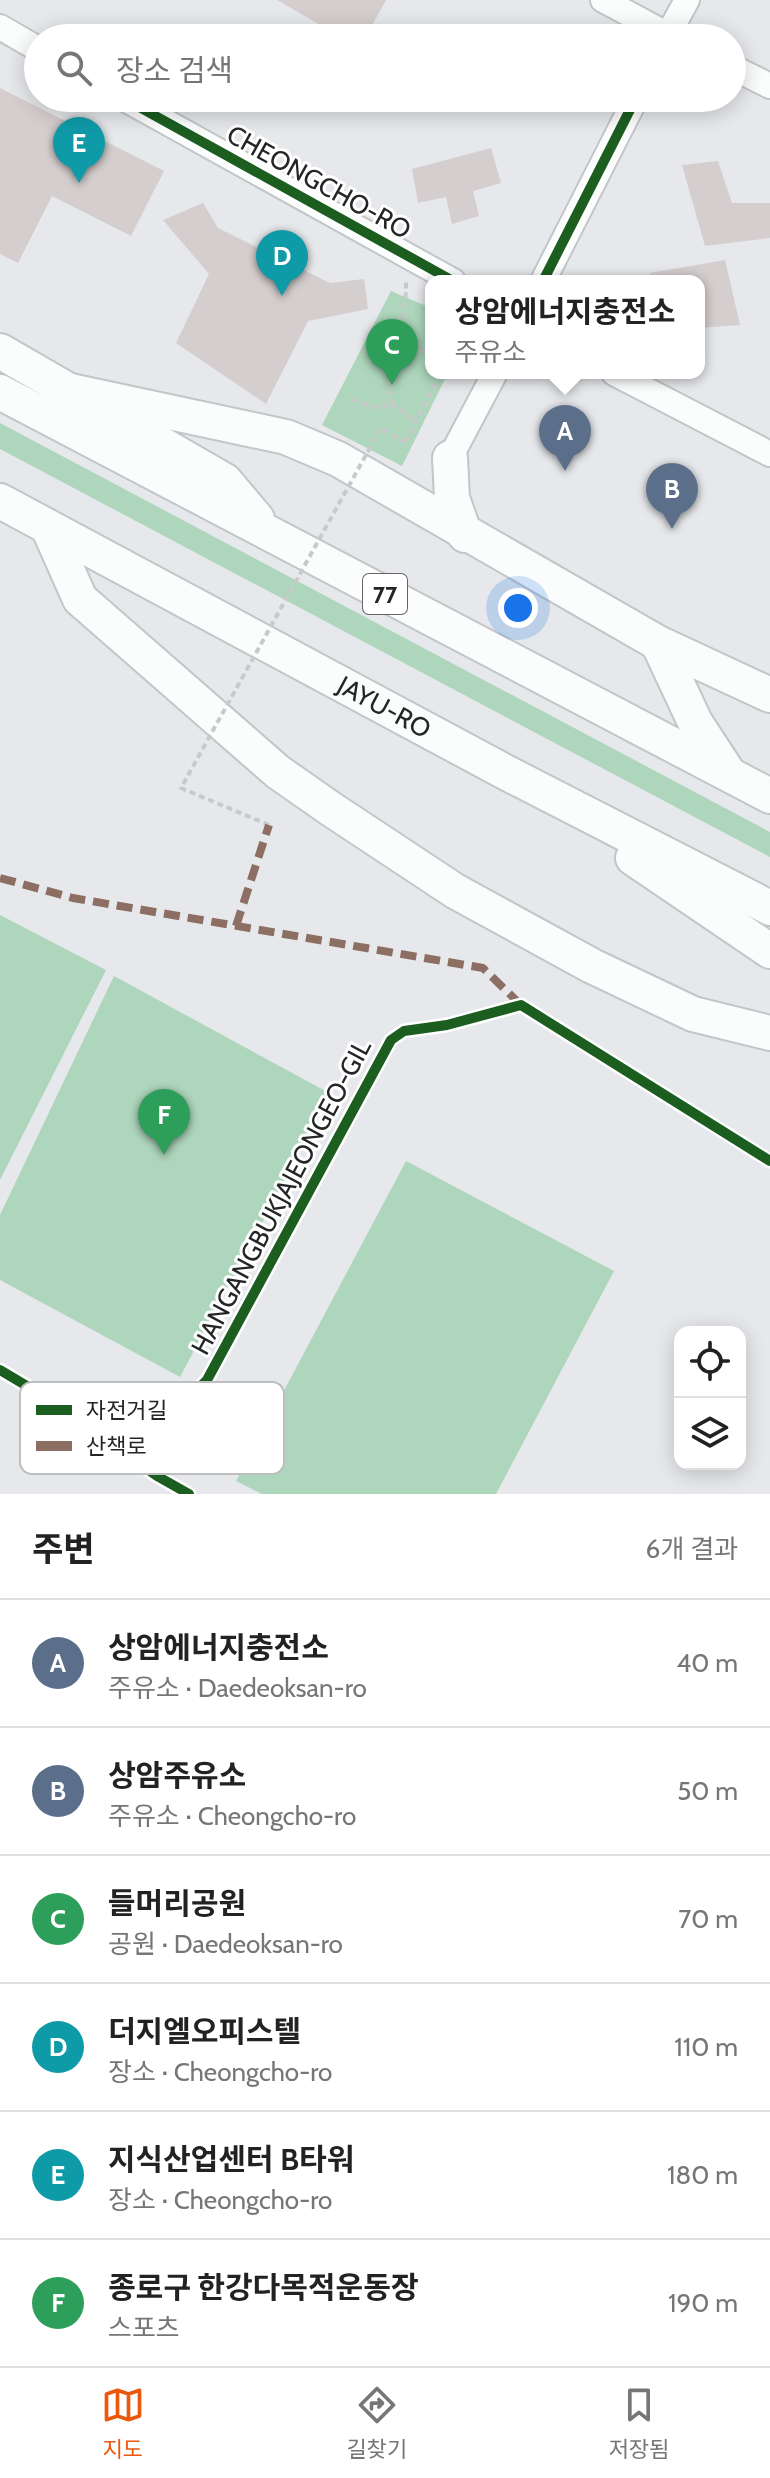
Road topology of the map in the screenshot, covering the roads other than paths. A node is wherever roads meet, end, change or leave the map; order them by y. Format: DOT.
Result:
graph roads {
  1 [pos="603,0"];
  2 [pos="687,0"];
  3 [pos="646,24"];
  4 [pos="675,24"];
  5 [pos="0,27"];
  6 [pos="24,41"];
  7 [pos="746,74"];
  8 [pos="770,86"];
  9 [pos="148,112"];
  10 [pos="629,112"];
  11 [pos="442,275"];
  12 [pos="546,275"];
  13 [pos="0,351"];
  14 [pos="492,379"];
  15 [pos="626,379"];
  16 [pos="71,391"];
  17 [pos="0,392"];
  18 [pos="770,454"];
  19 [pos="450,458"];
  20 [pos="387,490"];
  21 [pos="0,501"];
  22 [pos="48,527"];
  23 [pos="268,531"];
  24 [pos="465,535"];
  25 [pos="658,643"];
  26 [pos="770,695"];
  27 [pos="507,773"];
  28 [pos="730,775"];
  29 [pos="770,796"];
  30 [pos="770,908"];
  31 [pos="770,951"];
  32 [pos="770,1033"];
  1 -- 3 [label="street"];
  2 -- 4 [label="street"];
  5 -- 6 [label="street"];
  7 -- 8 [label="street"];
  9 -- 11 [label="street, CHEONGCHO-RO"];
  10 -- 12 [label="street"];
  13 -- 16 [label="highway"];
  14 -- 19 [label="street"];
  15 -- 18 [label="street"];
  16 -- 20 [label="highway"];
  16 -- 23 [label="highway"];
  17 -- 23 [label="highway, 77"];
  19 -- 20 [label="highway"];
  19 -- 24 [label="highway"];
  20 -- 24 [label="highway"];
  21 -- 22 [label="highway, JAYU-RO"];
  22 -- 27 [label="highway, JAYU-RO"];
  22 -- 32 [label="highway"];
  23 -- 28 [label="highway, 77"];
  24 -- 25 [label="highway"];
  25 -- 26 [label="highway"];
  25 -- 28 [label="highway"];
  27 -- 30 [label="highway, JAYU-RO"];
  27 -- 31 [label="highway"];
  28 -- 29 [label="highway, 77"];
}
